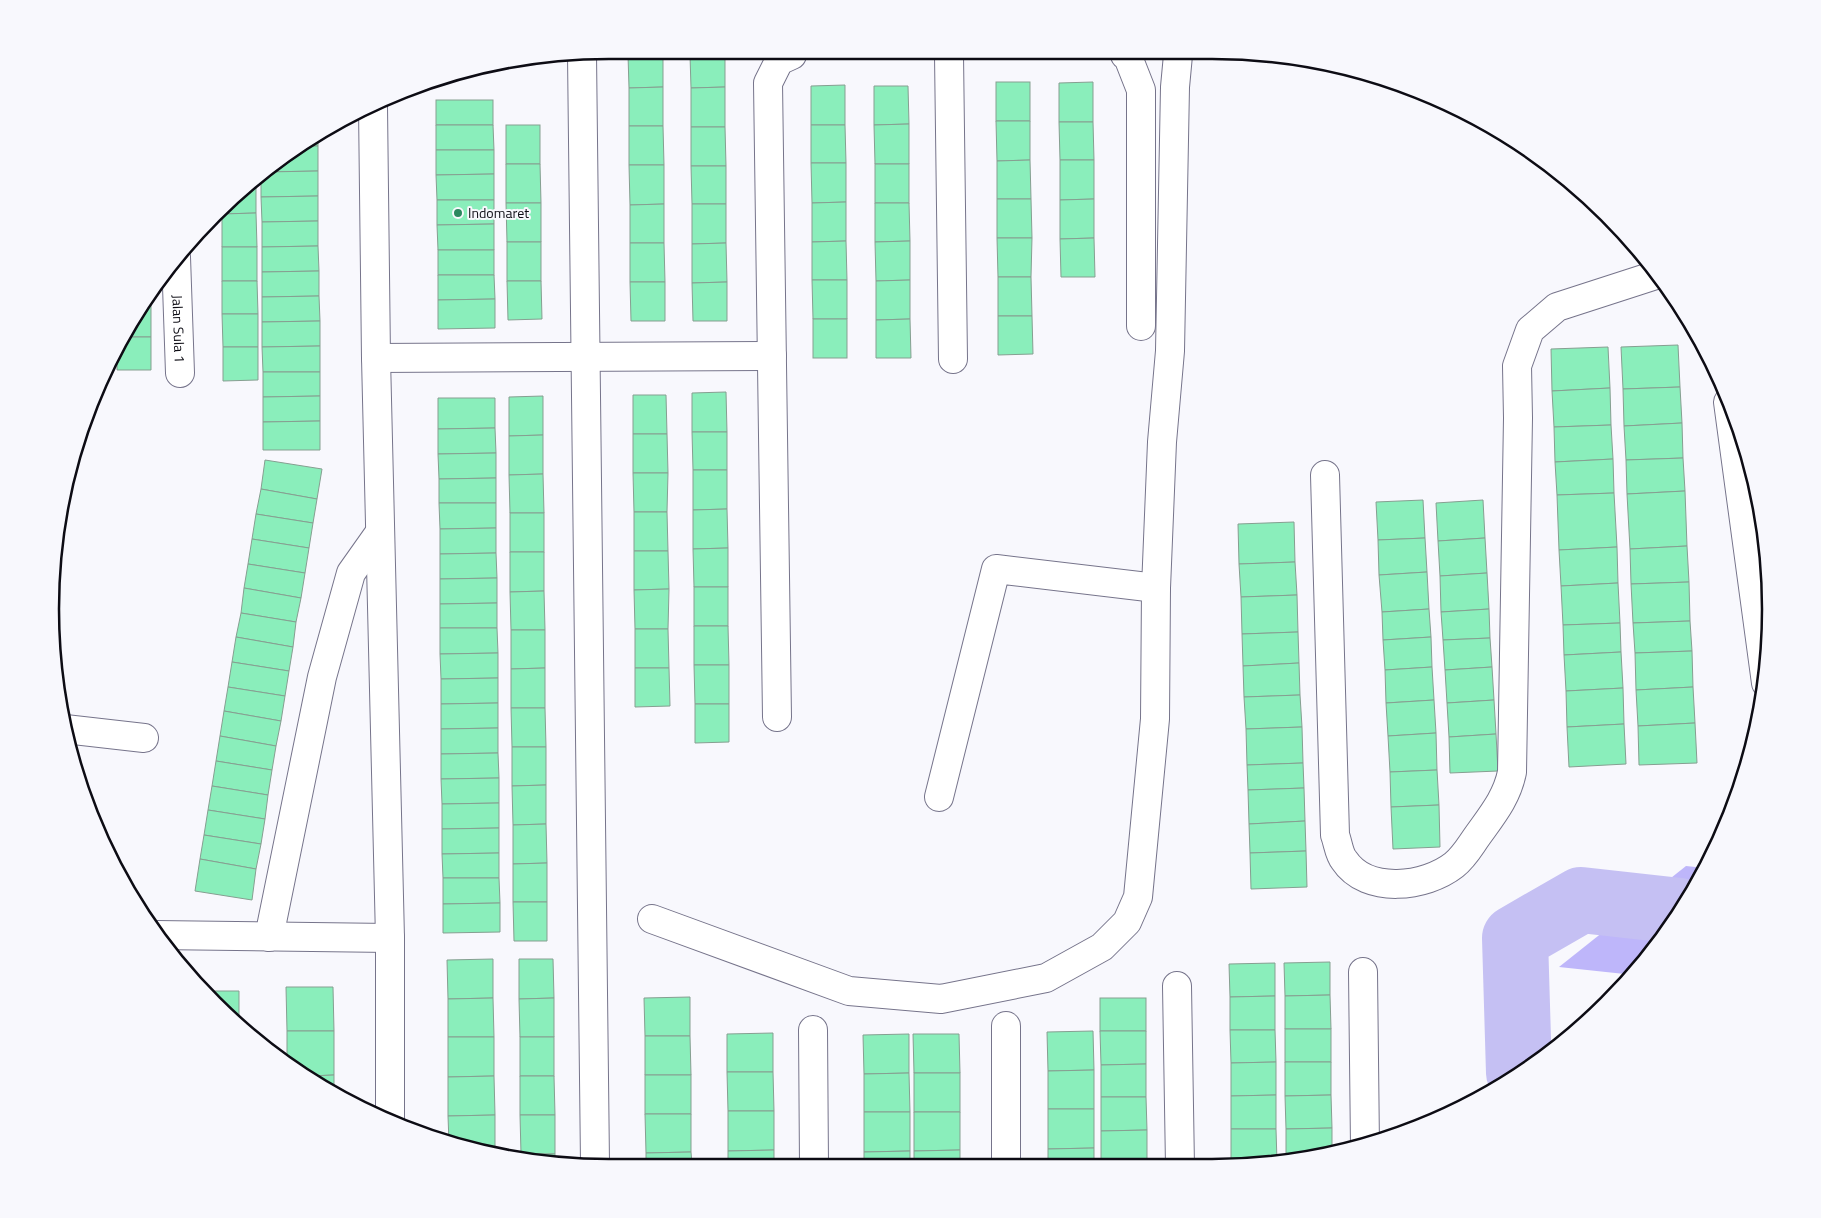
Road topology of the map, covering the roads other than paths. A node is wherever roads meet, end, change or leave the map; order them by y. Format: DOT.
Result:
graph roads {
  1 [pos="783,59"];
  2 [pos="950,59"];
  3 [pos="1129,59"];
  4 [pos="1178,59"];
  5 [pos="582,60"];
  6 [pos="373,112"];
  7 [pos="176,269"];
  8 [pos="1651,277"];
  9 [pos="1141,326"];
  10 [pos="585,356"];
  11 [pos="772,356"];
  12 [pos="376,358"];
  13 [pos="952,359"];
  14 [pos="180,373"];
  15 [pos="1732,428"];
  16 [pos="1325,475"];
  17 [pos="380,532"];
  18 [pos="1156,588"];
  19 [pos="1761,646"];
  20 [pos="777,717"];
  21 [pos="72,730"];
  22 [pos="144,738"];
  23 [pos="939,797"];
  24 [pos="652,919"];
  25 [pos="166,936"];
  26 [pos="269,937"];
  27 [pos="390,938"];
  28 [pos="1363,972"];
  29 [pos="1177,986"];
  30 [pos="1006,1026"];
  31 [pos="813,1030"];
  32 [pos="390,1114"];
  33 [pos="1365,1138"];
  34 [pos="595,1159"];
  35 [pos="814,1159"];
  36 [pos="1006,1159"];
  37 [pos="1180,1159"];
  1 -- 11 [label="street"];
  2 -- 13 [label="street"];
  3 -- 9 [label="street"];
  4 -- 18 [label="street"];
  5 -- 10 [label="street"];
  6 -- 12 [label="street"];
  7 -- 14 [label="street, Jalan Sula 1"];
  8 -- 16 [label="street"];
  10 -- 11 [label="street"];
  10 -- 12 [label="street"];
  10 -- 34 [label="street"];
  11 -- 20 [label="street"];
  12 -- 17 [label="street"];
  15 -- 19 [label="street"];
  17 -- 26 [label="street"];
  17 -- 27 [label="street"];
  18 -- 23 [label="street"];
  18 -- 24 [label="street"];
  21 -- 22 [label="street"];
  25 -- 26 [label="street"];
  26 -- 27 [label="street"];
  27 -- 32 [label="street"];
  28 -- 33 [label="street"];
  29 -- 37 [label="street"];
  30 -- 36 [label="street"];
  31 -- 35 [label="street"];
}
